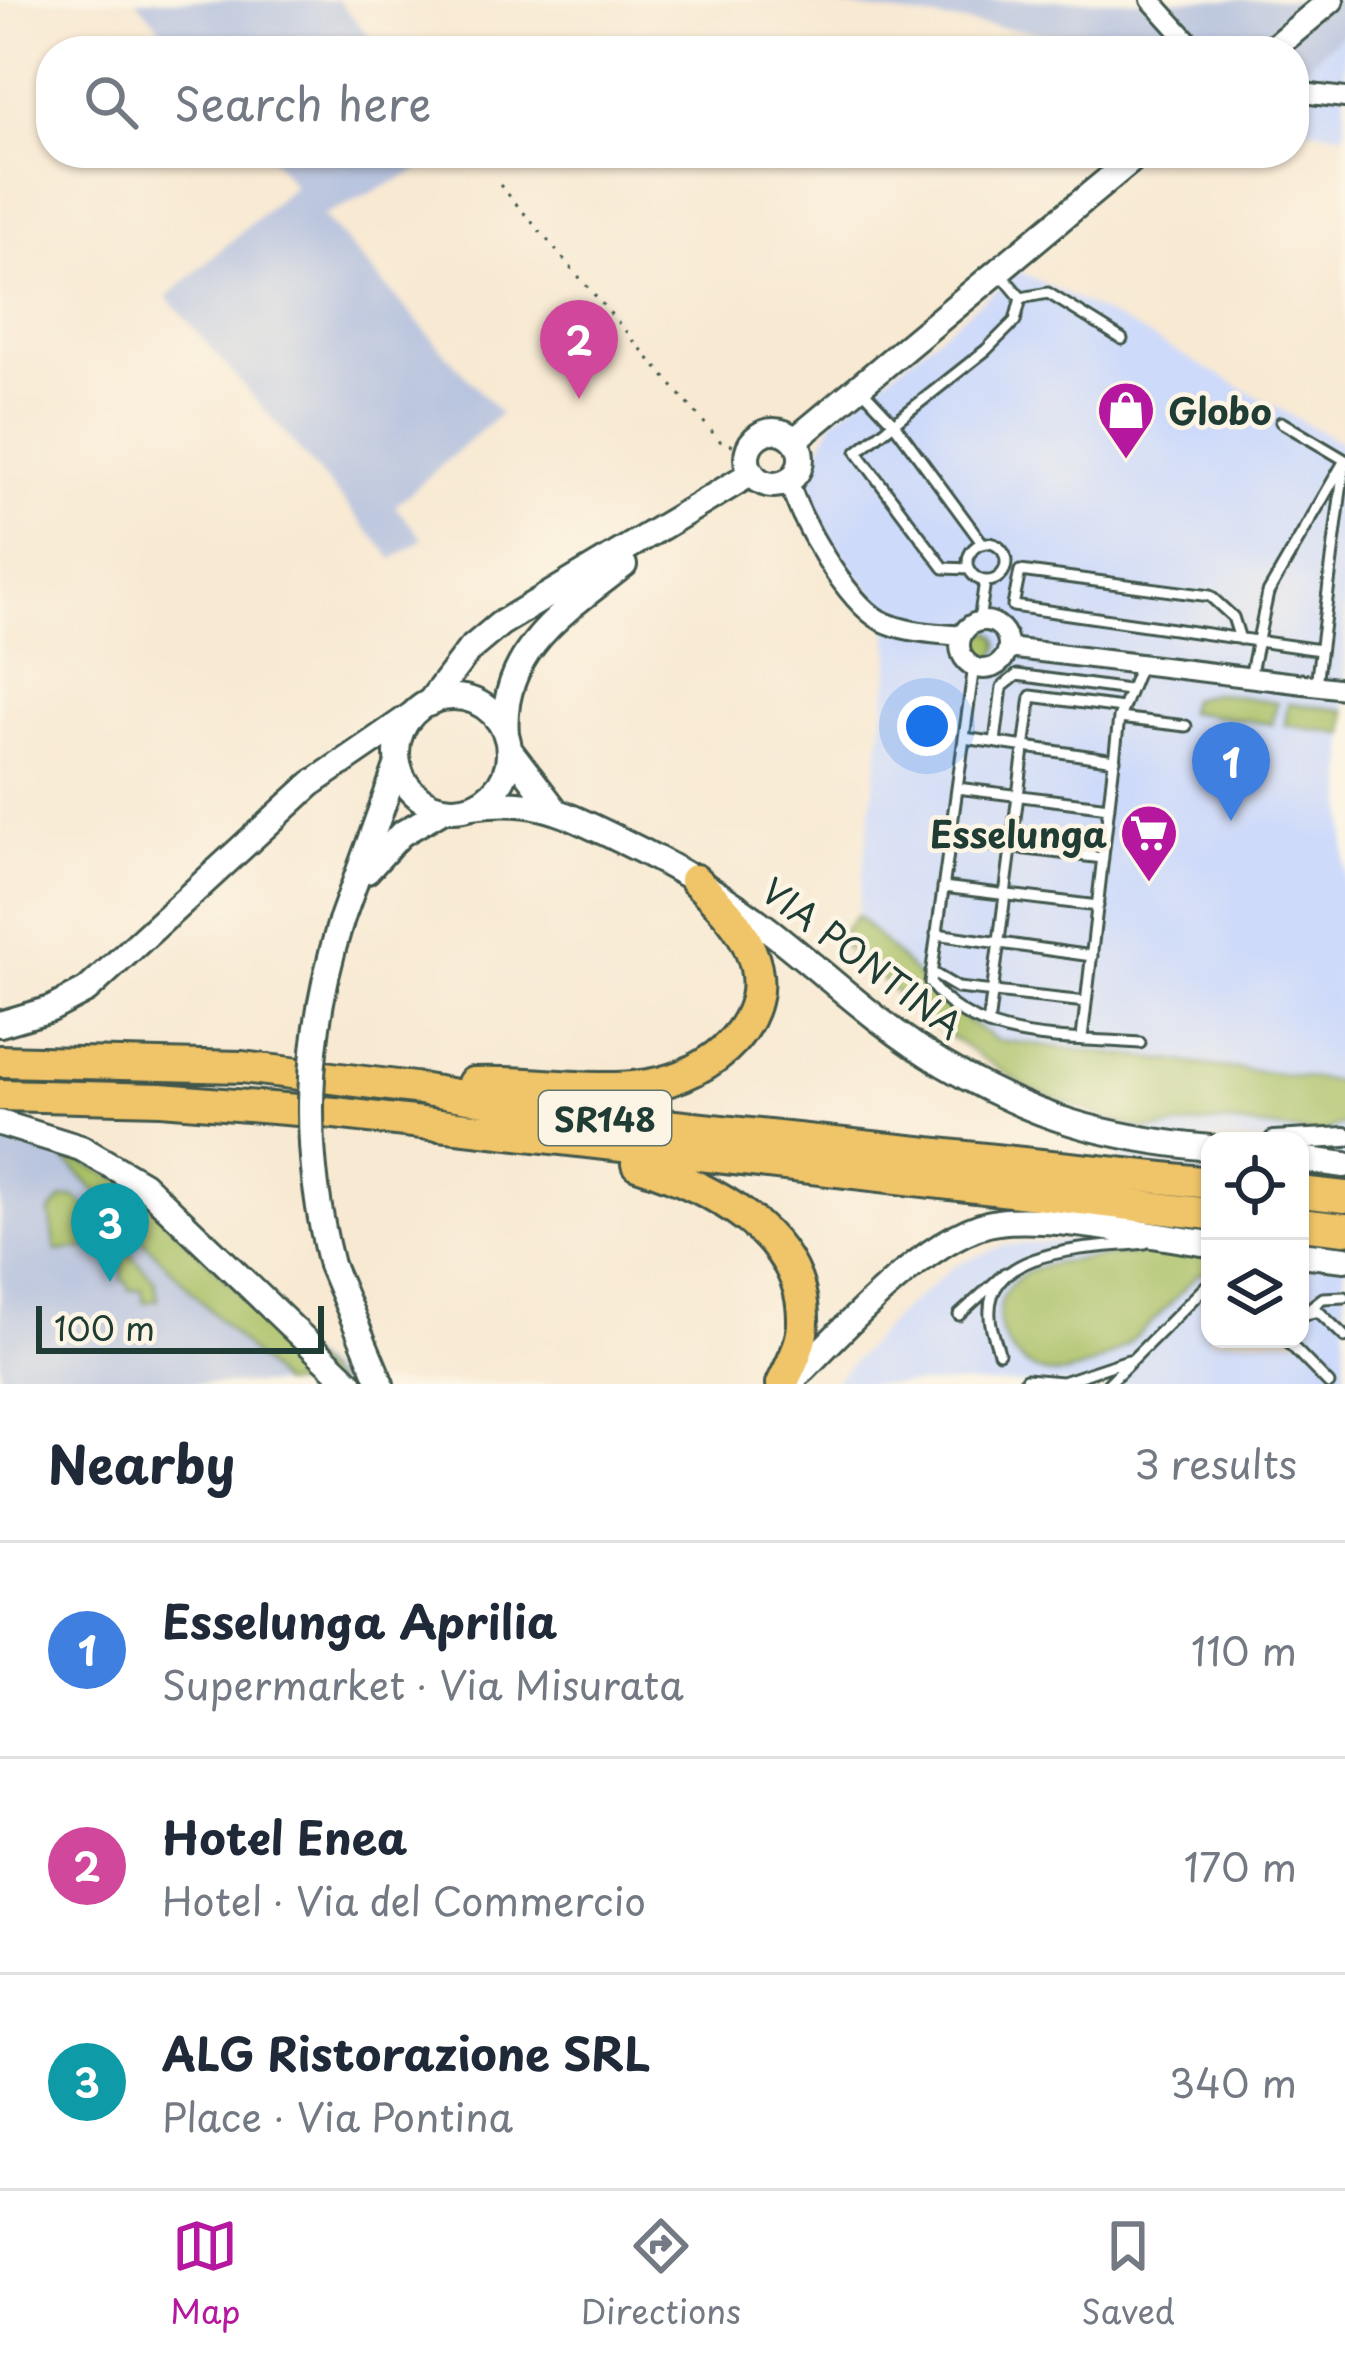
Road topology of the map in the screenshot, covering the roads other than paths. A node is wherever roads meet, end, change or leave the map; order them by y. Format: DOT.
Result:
graph roads {
  1 [pos="1151,0"];
  2 [pos="1331,0"];
  3 [pos="1183,36"];
  4 [pos="1288,36"];
  5 [pos="1309,94"];
  6 [pos="1345,98"];
  7 [pos="1122,168"];
  8 [pos="998,270"];
  9 [pos="1021,298"];
  10 [pos="1122,339"];
  11 [pos="859,385"];
  12 [pos="893,422"];
  13 [pos="1281,422"];
  14 [pos="794,440"];
  15 [pos="1345,460"];
  16 [pos="749,461"];
  17 [pos="789,481"];
  18 [pos="688,513"];
  19 [pos="983,544"];
  20 [pos="969,569"];
  21 [pos="1004,570"];
  22 [pos="1020,571"];
  23 [pos="986,580"];
  24 [pos="980,622"];
  25 [pos="962,636"];
  26 [pos="1240,639"];
  27 [pos="1255,643"];
  28 [pos="1008,648"];
  29 [pos="1320,650"];
  30 [pos="1141,664"];
  31 [pos="974,666"];
  32 [pos="1250,677"];
  33 [pos="1316,685"];
  34 [pos="1345,689"];
  35 [pos="1128,690"];
  36 [pos="420,709"];
  37 [pos="1120,713"];
  38 [pos="1186,726"];
  39 [pos="964,738"];
  40 [pos="995,742"];
  41 [pos="508,743"];
  42 [pos="1024,746"];
  43 [pos="1114,760"];
  44 [pos="398,763"];
  45 [pos="957,788"];
  46 [pos="1018,795"];
  47 [pos="472,806"];
  48 [pos="1109,807"];
  49 [pos="554,808"];
  50 [pos="444,809"];
  51 [pos="950,840"];
  52 [pos="1011,847"];
  53 [pos="1103,857"];
  54 [pos="695,880"];
  55 [pos="943,887"];
  56 [pos="1005,894"];
  57 [pos="1097,906"];
  58 [pos="341,921"];
  59 [pos="937,934"];
  60 [pos="998,943"];
  61 [pos="1092,956"];
  62 [pos="931,972"];
  63 [pos="992,992"];
  64 [pos="1086,1002"];
  65 [pos="0,1024"];
  66 [pos="988,1025"];
  67 [pos="1082,1038"];
  68 [pos="1140,1043"];
  69 [pos="0,1060"];
  70 [pos="414,1088"];
  71 [pos="0,1095"];
  72 [pos="0,1124"];
  73 [pos="1345,1137"];
  74 [pos="526,1138"];
  75 [pos="1309,1139"];
  76 [pos="1201,1147"];
  77 [pos="1309,1160"];
  78 [pos="1345,1165"];
  79 [pos="1201,1182"];
  80 [pos="1309,1193"];
  81 [pos="1345,1198"];
  82 [pos="1201,1213"];
  83 [pos="1172,1239"];
  84 [pos="1201,1243"];
  85 [pos="1015,1267"];
  86 [pos="1201,1291"];
  87 [pos="1345,1297"];
  88 [pos="1309,1309"];
  89 [pos="1309,1314"];
  90 [pos="959,1315"];
  91 [pos="1345,1336"];
  92 [pos="1294,1348"];
  93 [pos="999,1353"];
  94 [pos="1133,1358"];
  95 [pos="1026,1379"];
  96 [pos="351,1384"];
  97 [pos="381,1384"];
  98 [pos="785,1384"];
  99 [pos="1108,1384"];
  100 [pos="1330,1384"];
  1 -- 3 [label="street"];
  2 -- 4 [label="street"];
  5 -- 6 [label="street"];
  7 -- 8 [label="street"];
  8 -- 9 [label="lane"];
  8 -- 11 [label="street"];
  9 -- 10 [label="lane"];
  9 -- 12 [label="lane"];
  11 -- 12 [label="lane"];
  11 -- 14 [label="street"];
  12 -- 19 [label="lane"];
  12 -- 20 [label="lane"];
  13 -- 15 [label="lane"];
  14 -- 16 [label="street"];
  14 -- 17 [label="street"];
  15 -- 27 [label="lane"];
  15 -- 29 [label="lane"];
  16 -- 17 [label="street"];
  16 -- 18 [label="street"];
  17 -- 25 [label="street"];
  18 -- 36 [label="street"];
  18 -- 41 [label="street"];
  19 -- 20 [label="lane"];
  19 -- 21 [label="lane"];
  20 -- 23 [label="lane"];
  21 -- 22 [label="lane"];
  21 -- 23 [label="lane"];
  22 -- 26 [label="lane"];
  22 -- 26 [label="lane"];
  23 -- 24 [label="lane"];
  24 -- 25 [label="street"];
  24 -- 28 [label="street"];
  25 -- 31 [label="street"];
  26 -- 27 [label="lane"];
  27 -- 29 [label="lane"];
  27 -- 32 [label="lane"];
  28 -- 30 [label="street"];
  28 -- 31 [label="street"];
  29 -- 33 [label="lane"];
  30 -- 32 [label="street"];
  30 -- 35 [label="lane"];
  31 -- 39 [label="lane"];
  32 -- 33 [label="street"];
  33 -- 34 [label="street"];
  35 -- 37 [label="lane"];
  35 -- 40 [label="lane"];
  36 -- 41 [label="street"];
  36 -- 44 [label="street"];
  36 -- 65 [label="street"];
  37 -- 38 [label="lane"];
  37 -- 42 [label="lane"];
  37 -- 43 [label="lane"];
  39 -- 40 [label="lane"];
  39 -- 45 [label="lane"];
  40 -- 42 [label="lane"];
  41 -- 47 [label="street"];
  41 -- 49 [label="street, VIA PONTINA"];
  42 -- 43 [label="lane"];
  42 -- 46 [label="lane"];
  43 -- 48 [label="lane"];
  44 -- 50 [label="street"];
  44 -- 58 [label="street"];
  45 -- 46 [label="lane"];
  45 -- 51 [label="lane"];
  46 -- 48 [label="lane"];
  46 -- 52 [label="lane"];
  47 -- 49 [label="street, VIA PONTINA"];
  47 -- 50 [label="street"];
  48 -- 53 [label="lane"];
  49 -- 54 [label="street, VIA PONTINA"];
  50 -- 58 [label="street"];
  51 -- 52 [label="lane"];
  51 -- 55 [label="lane"];
  52 -- 53 [label="lane"];
  52 -- 56 [label="lane"];
  53 -- 57 [label="lane"];
  54 -- 70 [label="highway"];
  54 -- 76 [label="street, VIA PONTINA"];
  55 -- 56 [label="lane"];
  55 -- 59 [label="lane"];
  56 -- 57 [label="lane"];
  56 -- 60 [label="lane"];
  57 -- 61 [label="lane"];
  58 -- 97 [label="street, bridge"];
  59 -- 60 [label="lane"];
  59 -- 62 [label="lane"];
  60 -- 61 [label="lane"];
  60 -- 63 [label="lane"];
  61 -- 64 [label="lane"];
  62 -- 63 [label="lane"];
  62 -- 66 [label="lane"];
  63 -- 64 [label="lane"];
  63 -- 66 [label="lane"];
  64 -- 67 [label="lane"];
  66 -- 67 [label="lane"];
  67 -- 68 [label="lane"];
  69 -- 70 [label="highway, SR148"];
  70 -- 79 [label="highway, SR148"];
  71 -- 74 [label="highway, SR148"];
  72 -- 96 [label="street"];
  73 -- 75 [label="street"];
  74 -- 82 [label="highway, SR148"];
  74 -- 98 [label="highway"];
  77 -- 78 [label="street"];
  80 -- 81 [label="highway"];
  83 -- 84 [label="street"];
  83 -- 85 [label="lane"];
  83 -- 98 [label="street"];
  85 -- 90 [label="lane"];
  85 -- 93 [label="lane"];
  86 -- 94 [label="lane"];
  87 -- 88 [label="lane"];
  89 -- 91 [label="lane"];
  92 -- 100 [label="lane"];
  94 -- 95 [label="lane"];
  94 -- 99 [label="lane"];
}
